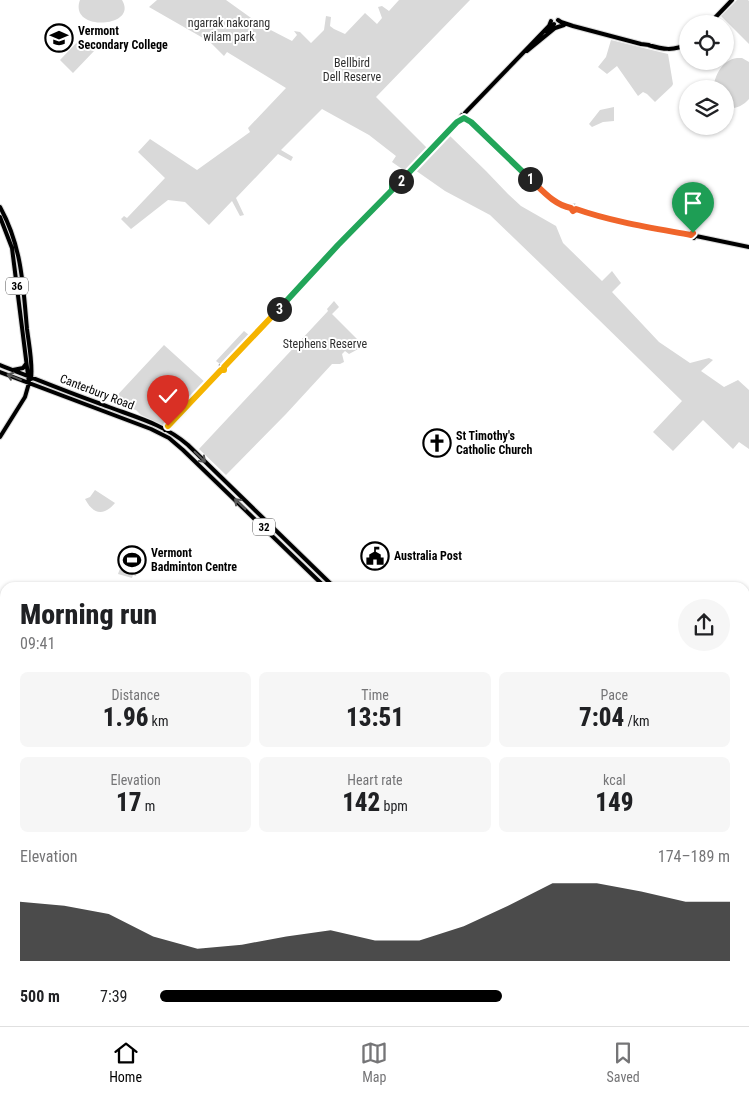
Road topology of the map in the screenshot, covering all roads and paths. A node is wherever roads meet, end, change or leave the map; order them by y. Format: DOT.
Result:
graph roads {
  1 [pos="732,0"];
  2 [pos="718,15"];
  3 [pos="555,22"];
  4 [pos="564,25"];
  5 [pos="573,26"];
  6 [pos="543,38"];
  7 [pos="679,48"];
  8 [pos="513,63"];
  9 [pos="464,116"];
  10 [pos="0,207"];
  11 [pos="0,217"];
  12 [pos="749,247"];
  13 [pos="17,265"];
  14 [pos="27,363"];
  15 [pos="0,365"];
  16 [pos="13,370"];
  17 [pos="0,372"];
  18 [pos="30,377"];
  19 [pos="29,383"];
  20 [pos="172,422"];
  21 [pos="166,429"];
  22 [pos="171,432"];
  23 [pos="162,434"];
  24 [pos="0,437"];
  25 [pos="326,578"];
  26 [pos="321,582"];
  27 [pos="326,582"];
  28 [pos="330,582"];
  1 -- 2 [label="main road"];
  3 -- 4 [label="main road"];
  3 -- 5 [label="main road"];
  3 -- 6 [label="main road"];
  3 -- 8 [label="main road"];
  4 -- 5 [label="main road"];
  4 -- 6 [label="main road"];
  5 -- 7 [label="main road"];
  6 -- 8 [label="main road"];
  8 -- 9 [label="main road"];
  9 -- 12 [label="main road"];
  9 -- 20 [label="main road"];
  10 -- 13 [label="main road, 36"];
  11 -- 13 [label="main road, 36"];
  13 -- 14 [label="main road, 36"];
  13 -- 18 [label="main road, 36"];
  14 -- 16 [label="main road"];
  14 -- 18 [label="main road, 36"];
  15 -- 16 [label="main road, Canterbury Road / 32"];
  16 -- 18 [label="main road, Canterbury Road / 32"];
  19 -- 17 [label="main road, Canterbury Road / 32, one-way"];
  18 -- 19 [label="main road, 36"];
  18 -- 21 [label="main road, Canterbury Road / 32"];
  19 -- 23 [label="main road, Canterbury Road / 32"];
  19 -- 24 [label="main road"];
  20 -- 21 [label="main road"];
  20 -- 22 [label="main road"];
  21 -- 22 [label="main road, Canterbury Road / 32"];
  21 -- 23 [label="main road"];
  22 -- 25 [label="main road, Canterbury Road / 32, one-way"];
  26 -- 23 [label="main road, Canterbury Road / 32, one-way"];
  25 -- 26 [label="main road"];
  25 -- 27 [label="main road"];
  25 -- 28 [label="main road, Canterbury Road / 32"];
}
